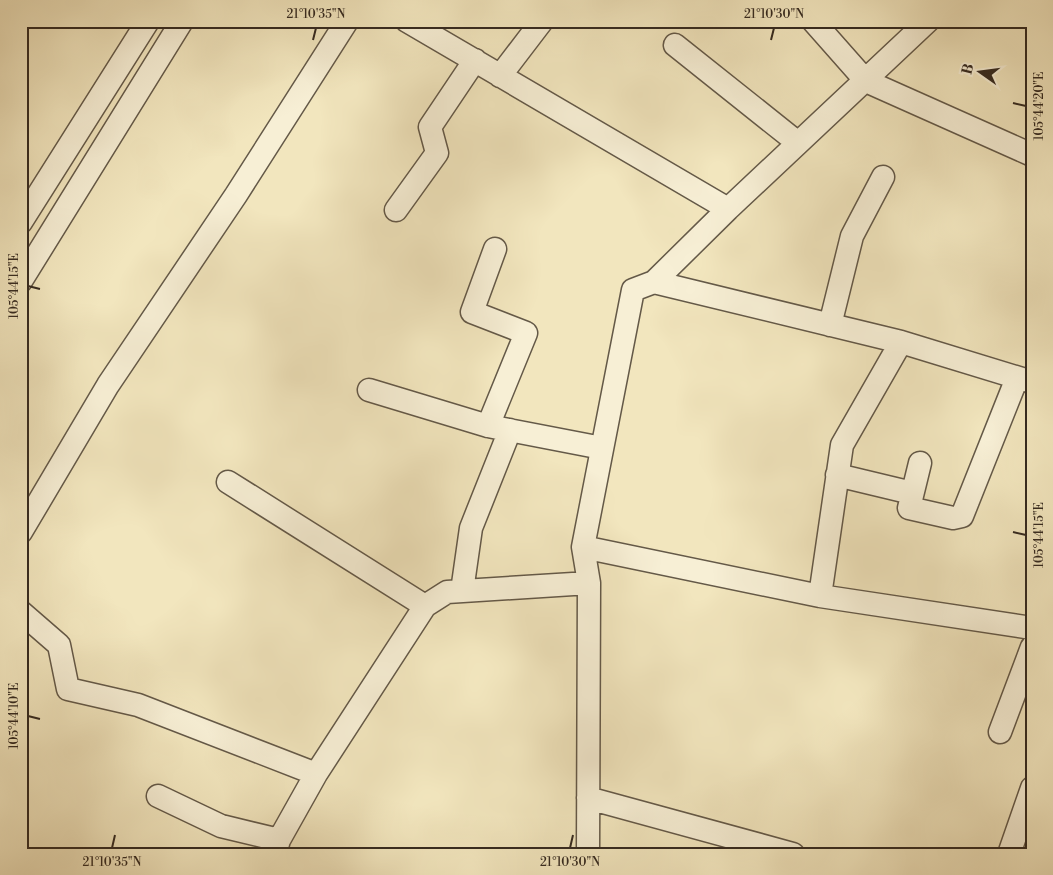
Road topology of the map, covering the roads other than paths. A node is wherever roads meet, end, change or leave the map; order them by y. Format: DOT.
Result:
graph roads {
  1 [pos="148,21"];
  2 [pos="182,21"];
  3 [pos="347,21"];
  4 [pos="407,21"];
  5 [pos="542,21"];
  6 [pos="813,21"];
  7 [pos="928,21"];
  8 [pos="675,45"];
  9 [pos="475,60"];
  10 [pos="500,76"];
  11 [pos="866,81"];
  12 [pos="798,143"];
  13 [pos="1032,155"];
  14 [pos="884,177"];
  15 [pos="728,209"];
  16 [pos="396,210"];
  17 [pos="21,222"];
  18 [pos="495,249"];
  19 [pos="21,281"];
  20 [pos="654,282"];
  21 [pos="830,325"];
  22 [pos="901,342"];
  23 [pos="1025,380"];
  24 [pos="369,390"];
  25 [pos="488,426"];
  26 [pos="510,430"];
  27 [pos="602,448"];
  28 [pos="920,463"];
  29 [pos="838,475"];
  30 [pos="228,482"];
  31 [pos="912,493"];
  32 [pos="21,532"];
  33 [pos="583,547"];
  34 [pos="589,583"];
  35 [pos="462,591"];
  36 [pos="820,596"];
  37 [pos="425,606"];
  38 [pos="21,612"];
  39 [pos="1032,628"];
  40 [pos="1032,647"];
  41 [pos="1000,732"];
  42 [pos="316,774"];
  43 [pos="1032,788"];
  44 [pos="158,796"];
  45 [pos="588,798"];
  46 [pos="277,847"];
  47 [pos="588,854"];
  48 [pos="792,854"];
  49 [pos="1009,854"];
  1 -- 17 [label="street"];
  2 -- 19 [label="street"];
  3 -- 32 [label="street"];
  4 -- 9 [label="street"];
  5 -- 10 [label="street"];
  6 -- 11 [label="street"];
  7 -- 11 [label="street"];
  8 -- 12 [label="street"];
  9 -- 10 [label="street"];
  9 -- 16 [label="street"];
  10 -- 15 [label="street"];
  11 -- 12 [label="street"];
  11 -- 13 [label="street"];
  12 -- 15 [label="street"];
  14 -- 21 [label="street"];
  15 -- 20 [label="street"];
  18 -- 25 [label="street"];
  20 -- 21 [label="street"];
  20 -- 27 [label="street"];
  21 -- 22 [label="street"];
  22 -- 23 [label="street"];
  22 -- 29 [label="street"];
  23 -- 31 [label="street"];
  24 -- 25 [label="street"];
  25 -- 26 [label="street"];
  26 -- 27 [label="street"];
  26 -- 35 [label="street"];
  27 -- 33 [label="street"];
  28 -- 31 [label="street"];
  29 -- 31 [label="street"];
  29 -- 36 [label="street"];
  30 -- 37 [label="street"];
  33 -- 34 [label="street"];
  33 -- 36 [label="street"];
  34 -- 35 [label="street"];
  34 -- 45 [label="street"];
  35 -- 37 [label="street"];
  36 -- 39 [label="street"];
  37 -- 42 [label="street"];
  38 -- 42 [label="street"];
  40 -- 41 [label="street"];
  42 -- 46 [label="street"];
  43 -- 49 [label="street"];
  44 -- 46 [label="street"];
  45 -- 47 [label="street"];
  45 -- 48 [label="street"];
}
